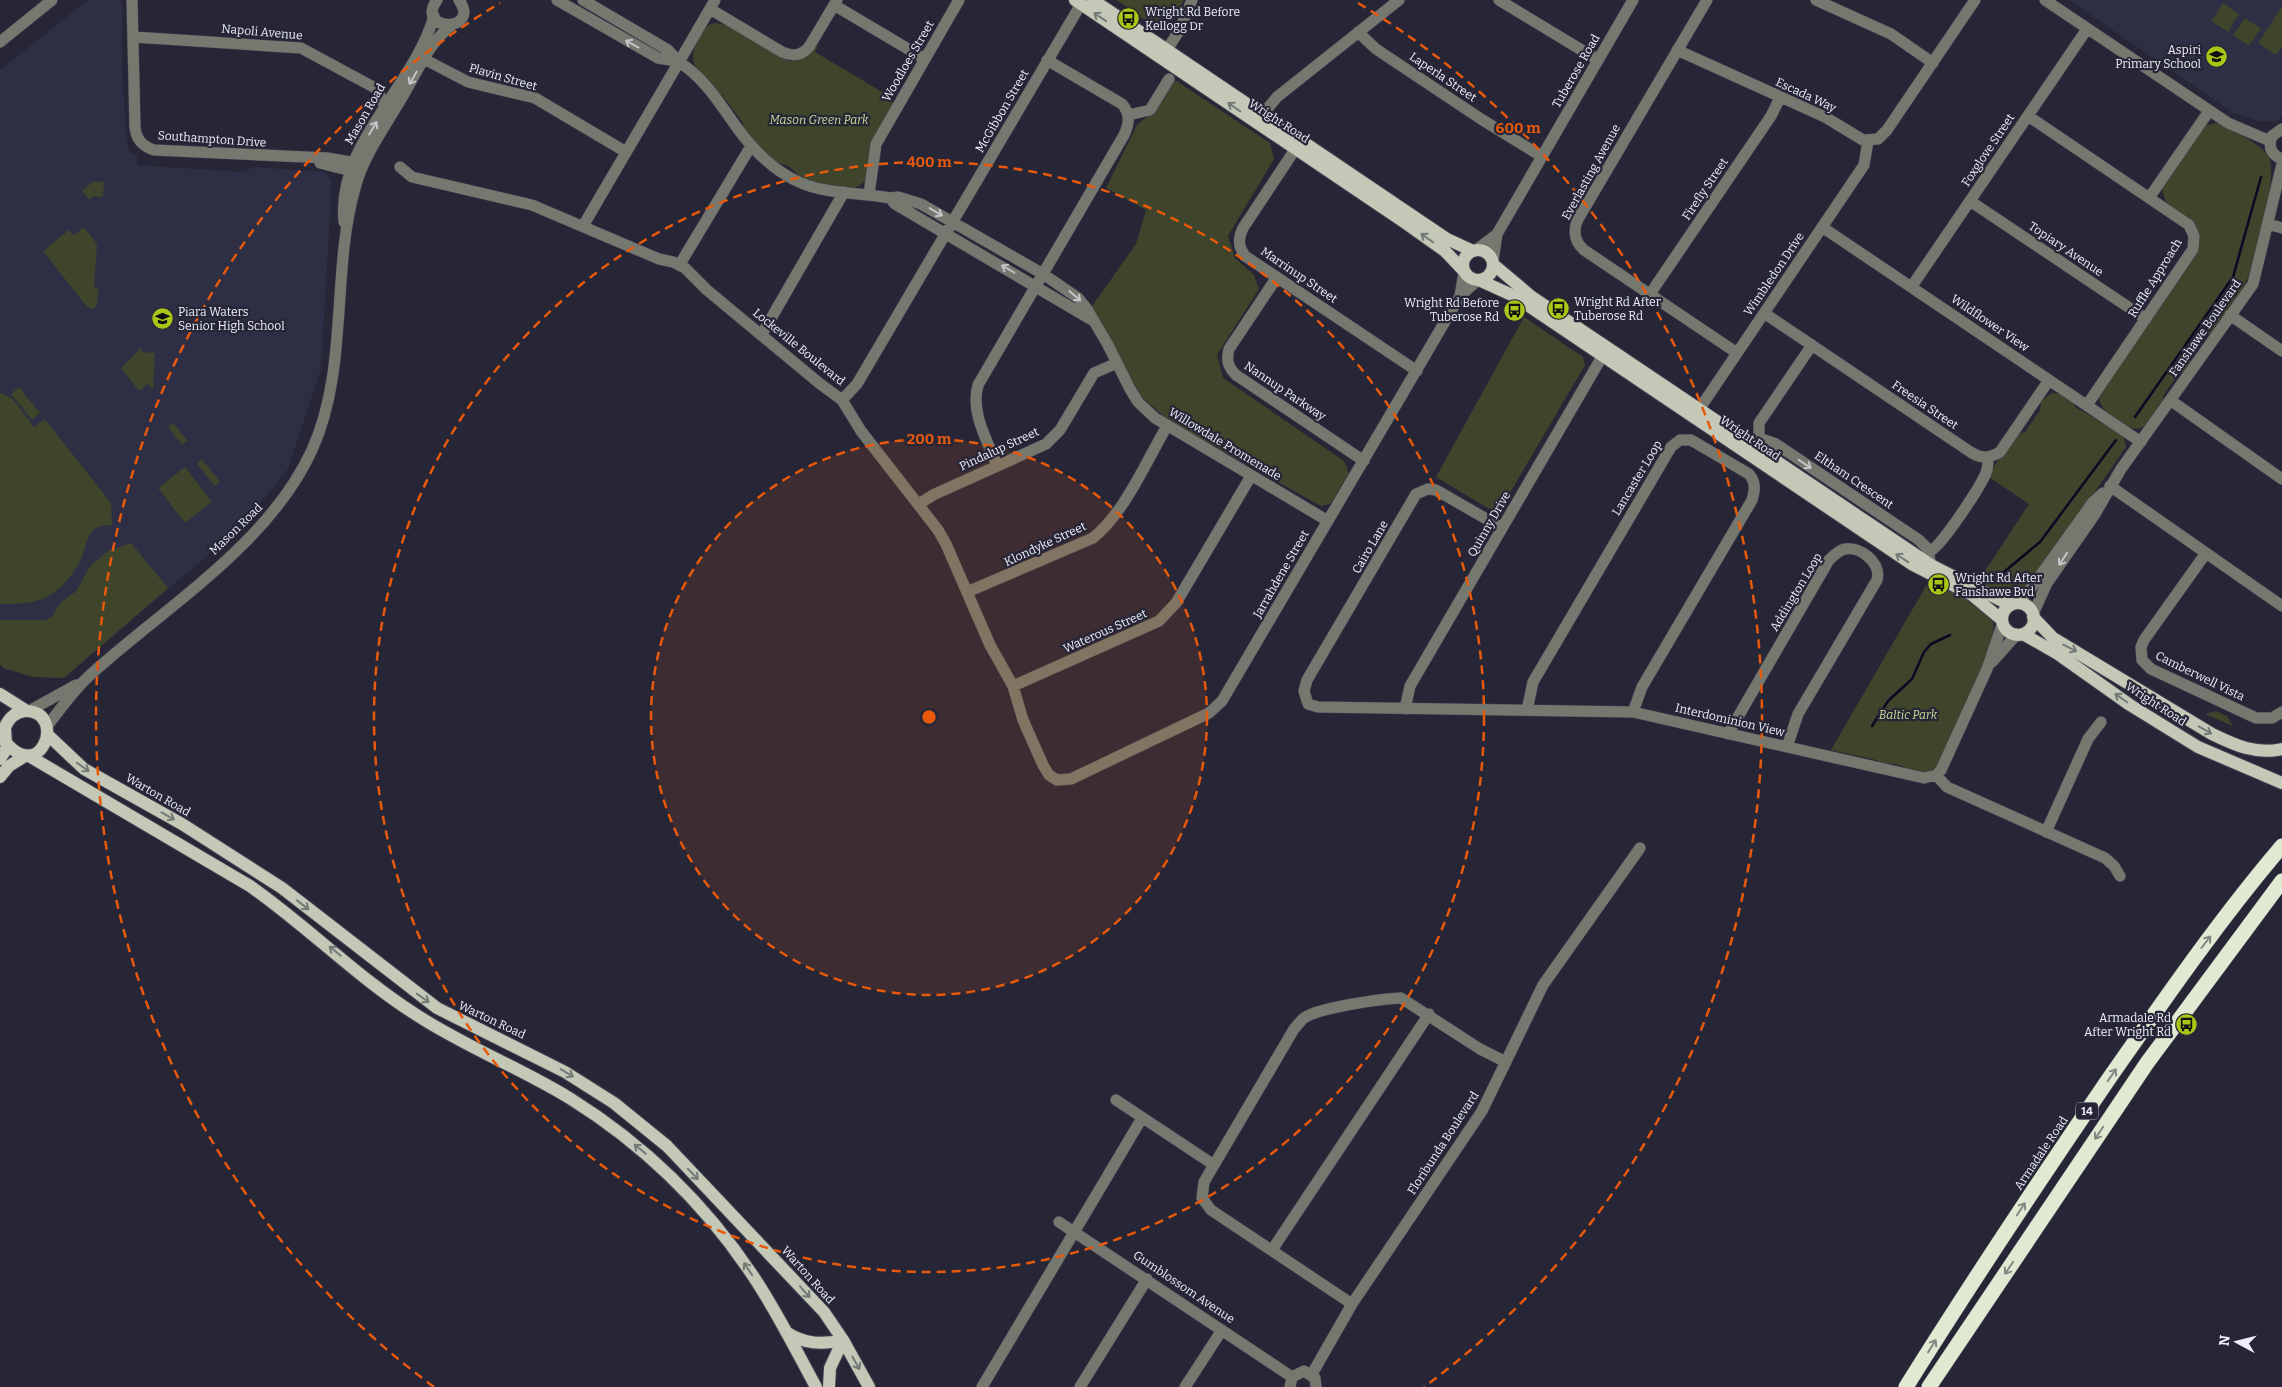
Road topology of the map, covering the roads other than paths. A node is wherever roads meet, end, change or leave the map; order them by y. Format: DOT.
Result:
graph roads {
  1 [pos="132,0"];
  2 [pos="557,0"];
  3 [pos="959,0"];
  4 [pos="1094,0"];
  5 [pos="1192,0"];
  6 [pos="1399,0"];
  7 [pos="1499,0"];
  8 [pos="1633,0"];
  9 [pos="1707,0"];
  10 [pos="1816,0"];
  11 [pos="1975,0"];
  12 [pos="2045,0"];
  13 [pos="50,1"];
  14 [pos="462,2"];
  15 [pos="590,2"];
  16 [pos="835,2"];
  17 [pos="1078,2"];
  18 [pos="713,4"];
  19 [pos="432,6"];
  20 [pos="585,17"];
  21 [pos="452,25"];
  22 [pos="2087,29"];
  23 [pos="1358,32"];
  24 [pos="134,37"];
  25 [pos="0,42"];
  26 [pos="1678,50"];
  27 [pos="1164,54"];
  28 [pos="424,59"];
  29 [pos="925,59"];
  30 [pos="1047,60"];
  31 [pos="1598,60"];
  32 [pos="678,62"];
  33 [pos="1933,63"];
  34 [pos="1169,79"];
  35 [pos="397,87"];
  36 [pos="377,89"];
  37 [pos="1780,98"];
  38 [pos="385,107"];
  39 [pos="2209,111"];
  40 [pos="1128,116"];
  41 [pos="2028,116"];
  42 [pos="1259,118"];
  43 [pos="2282,129"];
  44 [pos="1868,141"];
  45 [pos="2270,141"];
  46 [pos="751,146"];
  47 [pos="1296,148"];
  48 [pos="626,152"];
  49 [pos="1541,156"];
  50 [pos="2282,159"];
  51 [pos="2282,164"];
  52 [pos="400,167"];
  53 [pos="357,168"];
  54 [pos="844,192"];
  55 [pos="869,194"];
  56 [pos="890,198"];
  57 [pos="2148,198"];
  58 [pos="1970,201"];
  59 [pos="953,222"];
  60 [pos="2268,224"];
  61 [pos="583,226"];
  62 [pos="1822,227"];
  63 [pos="2282,228"];
  64 [pos="946,232"];
  65 [pos="1497,234"];
  66 [pos="1475,250"];
  67 [pos="1494,263"];
  68 [pos="680,264"];
  69 [pos="1464,271"];
  70 [pos="1042,274"];
  71 [pos="1277,277"];
  72 [pos="1479,281"];
  73 [pos="1036,285"];
  74 [pos="1912,286"];
  75 [pos="1650,294"];
  76 [pos="1460,296"];
  77 [pos="1764,313"];
  78 [pos="2230,315"];
  79 [pos="2146,319"];
  80 [pos="1094,322"];
  81 [pos="762,334"];
  82 [pos="1812,345"];
  83 [pos="2282,352"];
  84 [pos="1737,353"];
  85 [pos="1603,355"];
  86 [pos="1117,363"];
  87 [pos="1417,371"];
  88 [pos="2049,380"];
  89 [pos="842,400"];
  90 [pos="2170,400"];
  91 [pos="2087,405"];
  92 [pos="1696,413"];
  93 [pos="1167,426"];
  94 [pos="1759,438"];
  95 [pos="1746,440"];
  96 [pos="2141,442"];
  97 [pos="1988,457"];
  98 [pos="1364,461"];
  99 [pos="997,466"];
  100 [pos="1251,476"];
  101 [pos="2282,479"];
  102 [pos="2109,487"];
  103 [pos="920,504"];
  104 [pos="1328,521"];
  105 [pos="1502,528"];
  106 [pos="2206,553"];
  107 [pos="1930,558"];
  108 [pos="967,592"];
  109 [pos="2014,604"];
  110 [pos="2282,606"];
  111 [pos="2033,616"];
  112 [pos="2002,621"];
  113 [pos="2020,634"];
  114 [pos="1987,669"];
  115 [pos="86,679"];
  116 [pos="1013,686"];
  117 [pos="0,694"];
  118 [pos="1305,699"];
  119 [pos="1405,708"];
  120 [pos="1527,710"];
  121 [pos="28,711"];
  122 [pos="1633,712"];
  123 [pos="2282,712"];
  124 [pos="2101,722"];
  125 [pos="47,730"];
  126 [pos="1728,734"];
  127 [pos="5,742"];
  128 [pos="1787,747"];
  129 [pos="2282,749"];
  130 [pos="27,756"];
  131 [pos="0,759"];
  132 [pos="1936,775"];
  133 [pos="0,777"];
  134 [pos="1053,778"];
  135 [pos="2282,783"];
  136 [pos="2046,832"];
  137 [pos="2282,846"];
  138 [pos="1640,848"];
  139 [pos="2120,876"];
  140 [pos="2282,881"];
  141 [pos="384,968"];
  142 [pos="373,982"];
  143 [pos="1429,1014"];
  144 [pos="1506,1062"];
  145 [pos="1116,1100"];
  146 [pos="1142,1118"];
  147 [pos="1214,1165"];
  148 [pos="1059,1222"];
  149 [pos="1075,1232"];
  150 [pos="1272,1250"];
  151 [pos="1147,1279"];
  152 [pos="1352,1304"];
  153 [pos="1222,1330"];
  154 [pos="786,1331"];
  155 [pos="843,1340"];
  156 [pos="1312,1374"];
  157 [pos="1291,1382"];
  158 [pos="816,1387"];
  159 [pos="829,1387"];
  160 [pos="869,1387"];
  161 [pos="982,1387"];
  162 [pos="1080,1387"];
  163 [pos="1185,1387"];
  164 [pos="1316,1387"];
  165 [pos="1906,1387"];
  166 [pos="1929,1387"];
  1 -- 24 [label="street, Southampton Drive"];
  2 -- 20 [label="street, Willowdale Promenade"];
  3 -- 29 [label="street, Woodloes Street"];
  4 -- 27 [label="main road, Wright Road"];
  5 -- 27 [label="street"];
  6 -- 23 [label="street"];
  7 -- 31 [label="street"];
  8 -- 31 [label="street, Tuberose Road"];
  9 -- 26 [label="street, Everlasting Avenue"];
  10 -- 33 [label="street"];
  11 -- 33 [label="street"];
  12 -- 22 [label="street"];
  13 -- 25 [label="street"];
  14 -- 21 [label="street, Mason Road"];
  15 -- 20 [label="street"];
  15 -- 32 [label="street, Willowdale Promenade"];
  16 -- 18 [label="street"];
  16 -- 29 [label="street"];
  27 -- 17 [label="main road, Wright Road, one-way"];
  17 -- 30 [label="street, McGibbon Street"];
  18 -- 32 [label="street"];
  19 -- 21 [label="street"];
  19 -- 35 [label="street, Mason Road"];
  32 -- 20 [label="street, Willowdale Promenade, one-way"];
  21 -- 28 [label="street, Mason Road"];
  22 -- 39 [label="street"];
  22 -- 41 [label="street, Foxglove Street"];
  23 -- 42 [label="street"];
  23 -- 49 [label="street, Laperla Street"];
  24 -- 36 [label="street, Napoli Avenue"];
  24 -- 53 [label="street, Southampton Drive"];
  26 -- 37 [label="street, Escada Way"];
  26 -- 75 [label="street, Everlasting Avenue"];
  27 -- 42 [label="main road, Wright Road"];
  28 -- 48 [label="street, Plavin Street"];
  28 -- 53 [label="street, Mason Road, one-way"];
  29 -- 55 [label="street, Woodloes Street"];
  30 -- 40 [label="street"];
  30 -- 59 [label="street, McGibbon Street"];
  31 -- 49 [label="street, Tuberose Road"];
  32 -- 46 [label="street, Willowdale Promenade"];
  32 -- 48 [label="street"];
  33 -- 44 [label="street"];
  34 -- 40 [label="street"];
  35 -- 36 [label="street"];
  35 -- 38 [label="street, Mason Road"];
  36 -- 38 [label="street"];
  37 -- 44 [label="street, Escada Way"];
  37 -- 75 [label="street, Firefly Street"];
  53 -- 38 [label="street, Mason Road, one-way"];
  39 -- 45 [label="street"];
  39 -- 57 [label="street"];
  40 -- 70 [label="street"];
  41 -- 57 [label="street, Ruffle Approach"];
  41 -- 58 [label="street, Foxglove Street"];
  42 -- 47 [label="main road, Wright Road"];
  42 -- 66 [label="main road, Wright Road"];
  43 -- 45 [label="street"];
  44 -- 62 [label="street, Wimbledon Drive"];
  45 -- 50 [label="street"];
  46 -- 54 [label="street, Willowdale Promenade"];
  46 -- 68 [label="street"];
  69 -- 47 [label="main road, Wright Road, one-way"];
  47 -- 71 [label="street, Marrinup Street"];
  48 -- 61 [label="street"];
  49 -- 65 [label="street, Tuberose Road"];
  51 -- 60 [label="street, Fanshawe Boulevard"];
  52 -- 61 [label="street, Lockeville Boulevard"];
  53 -- 115 [label="street, Mason Road"];
  54 -- 55 [label="street, Willowdale Promenade"];
  54 -- 81 [label="street"];
  55 -- 56 [label="street, Willowdale Promenade"];
  56 -- 59 [label="street, Willowdale Promenade, one-way"];
  56 -- 64 [label="street, Willowdale Promenade"];
  57 -- 79 [label="street, Ruffle Approach"];
  58 -- 74 [label="street, Foxglove Street"];
  58 -- 79 [label="street, Topiary Avenue"];
  59 -- 64 [label="street, McGibbon Street"];
  59 -- 70 [label="street, Willowdale Promenade"];
  60 -- 63 [label="street"];
  60 -- 78 [label="street, Fanshawe Boulevard"];
  61 -- 68 [label="street, Lockeville Boulevard"];
  62 -- 74 [label="street, Wildflower View"];
  62 -- 77 [label="street, Wimbledon Drive"];
  73 -- 64 [label="street, Willowdale Promenade, one-way"];
  64 -- 89 [label="street, McGibbon Street"];
  65 -- 66 [label="street, Tuberose Road"];
  65 -- 67 [label="street, Tuberose Road"];
  66 -- 67 [label="main road"];
  66 -- 69 [label="main road"];
  67 -- 72 [label="main road"];
  67 -- 92 [label="main road, Wright Road"];
  68 -- 81 [label="street, Lockeville Boulevard"];
  69 -- 72 [label="main road"];
  69 -- 76 [label="street, Jarrahdene Street"];
  70 -- 73 [label="street"];
  70 -- 80 [label="street, Willowdale Promenade, one-way"];
  71 -- 87 [label="street, Marrinup Street"];
  71 -- 98 [label="street, Nannup Parkway"];
  72 -- 76 [label="street, Jarrahdene Street"];
  72 -- 85 [label="main road, Wright Road"];
  73 -- 80 [label="street, Willowdale Promenade"];
  73 -- 99 [label="street"];
  74 -- 88 [label="street, Wildflower View"];
  75 -- 84 [label="street, Everlasting Avenue"];
  76 -- 87 [label="street, Jarrahdene Street"];
  77 -- 82 [label="street, Freesia Street"];
  77 -- 84 [label="street, Wimbledon Drive"];
  78 -- 83 [label="street"];
  78 -- 90 [label="street, Fanshawe Boulevard"];
  79 -- 91 [label="street, Ruffle Approach"];
  80 -- 86 [label="street, Willowdale Promenade"];
  81 -- 89 [label="street, Lockeville Boulevard"];
  82 -- 94 [label="street"];
  82 -- 97 [label="street, Freesia Street"];
  84 -- 92 [label="street, Wimbledon Drive"];
  85 -- 92 [label="main road, Wright Road"];
  85 -- 105 [label="street, Quinny Drive"];
  86 -- 93 [label="street, Willowdale Promenade"];
  86 -- 99 [label="street, Pindalup Street"];
  87 -- 98 [label="street, Jarrahdene Street"];
  88 -- 91 [label="street, Wildflower View"];
  88 -- 97 [label="street"];
  89 -- 103 [label="street, Lockeville Boulevard"];
  90 -- 96 [label="street, Fanshawe Boulevard"];
  90 -- 101 [label="street"];
  91 -- 96 [label="street, Wildflower View"];
  92 -- 95 [label="main road, Wright Road"];
  112 -- 92 [label="main road, Wright Road, one-way"];
  93 -- 100 [label="street, Willowdale Promenade"];
  93 -- 108 [label="street, Klondyke Street"];
  94 -- 95 [label="street"];
  94 -- 107 [label="street, Eltham Crescent, one-way"];
  95 -- 107 [label="main road, Wright Road"];
  96 -- 102 [label="street, Fanshawe Boulevard"];
  97 -- 107 [label="street"];
  98 -- 104 [label="street, Jarrahdene Street"];
  99 -- 103 [label="street, Pindalup Street"];
  100 -- 104 [label="street, Willowdale Promenade"];
  100 -- 116 [label="street, Waterous Street"];
  102 -- 106 [label="street"];
  102 -- 109 [label="street, Fanshawe Boulevard"];
  102 -- 111 [label="street, Fanshawe Boulevard, one-way"];
  103 -- 108 [label="street, Lockeville Boulevard"];
  104 -- 134 [label="street, Jarrahdene Street"];
  105 -- 118 [label="street, Cairo Lane"];
  105 -- 119 [label="street, Quinny Drive"];
  106 -- 110 [label="street"];
  106 -- 123 [label="street, Camberwell Vista"];
  107 -- 109 [label="main road, Wright Road"];
  108 -- 116 [label="street, Lockeville Boulevard"];
  109 -- 111 [label="main road"];
  109 -- 112 [label="main road"];
  111 -- 113 [label="main road"];
  111 -- 129 [label="main road, Wright Road, one-way"];
  112 -- 113 [label="main road"];
  112 -- 114 [label="street"];
  113 -- 114 [label="street"];
  135 -- 113 [label="main road, Wright Road, one-way"];
  114 -- 132 [label="street"];
  115 -- 121 [label="street, Mason Road"];
  115 -- 125 [label="street, Mason Road"];
  116 -- 134 [label="street, Lockeville Boulevard"];
  117 -- 121 [label="main road, Warton Road"];
  118 -- 119 [label="street, Interdominion View"];
  119 -- 120 [label="street, Interdominion View"];
  120 -- 122 [label="street, Interdominion View"];
  120 -- 122 [label="street, Lancaster Loop"];
  121 -- 125 [label="main road, Warton Road"];
  121 -- 127 [label="main road"];
  122 -- 126 [label="street, Interdominion View"];
  124 -- 136 [label="street"];
  125 -- 130 [label="main road"];
  125 -- 141 [label="main road, Warton Road, one-way"];
  126 -- 128 [label="street, Interdominion View"];
  126 -- 128 [label="street, Addington Loop"];
  127 -- 130 [label="main road"];
  127 -- 131 [label="main road"];
  128 -- 132 [label="street, Interdominion View"];
  130 -- 133 [label="main road"];
  142 -- 130 [label="main road, one-way"];
  132 -- 136 [label="street"];
  136 -- 139 [label="street"];
  165 -- 137 [label="highway, Armadale Road / 14, one-way"];
  138 -- 144 [label="street, Floribunda Boulevard"];
  140 -- 166 [label="highway, 14, one-way"];
  141 -- 142 [label="main road"];
  141 -- 155 [label="main road, Warton Road, one-way"];
  154 -- 142 [label="main road, one-way"];
  143 -- 144 [label="street"];
  143 -- 147 [label="street"];
  143 -- 150 [label="street"];
  144 -- 152 [label="street, Floribunda Boulevard"];
  145 -- 146 [label="street"];
  146 -- 147 [label="street"];
  146 -- 149 [label="street"];
  147 -- 150 [label="street"];
  148 -- 149 [label="street, Gumblossom Avenue"];
  149 -- 151 [label="street, Gumblossom Avenue"];
  149 -- 161 [label="street"];
  150 -- 152 [label="street"];
  151 -- 153 [label="street, Gumblossom Avenue"];
  151 -- 162 [label="street"];
  152 -- 156 [label="street, Floribunda Boulevard"];
  153 -- 157 [label="street, Gumblossom Avenue"];
  153 -- 163 [label="street"];
  154 -- 155 [label="main road"];
  154 -- 158 [label="main road"];
  155 -- 159 [label="main road"];
  155 -- 160 [label="main road, Warton Road, one-way"];
  156 -- 157 [label="street"];
  156 -- 164 [label="street"];
}
